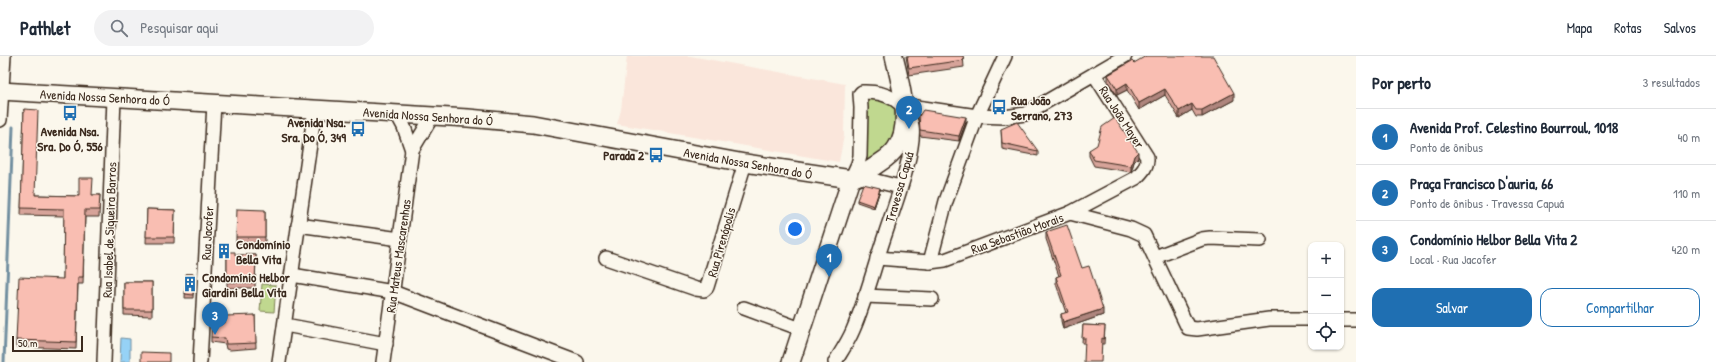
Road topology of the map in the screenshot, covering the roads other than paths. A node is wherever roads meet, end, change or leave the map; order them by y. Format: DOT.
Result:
graph roads {
  1 [pos="4,56"];
  2 [pos="894,56"];
  3 [pos="1005,56"];
  4 [pos="1125,56"];
  5 [pos="1094,74"];
  6 [pos="1,91"];
  7 [pos="114,98"];
  8 [pos="214,103"];
  9 [pos="903,105"];
  10 [pos="315,109"];
  11 [pos="397,114"];
  12 [pos="433,116"];
  13 [pos="977,116"];
  14 [pos="0,120"];
  15 [pos="412,150"];
  16 [pos="745,163"];
  17 [pos="856,178"];
  18 [pos="900,187"];
  19 [pos="1070,213"];
  20 [pos="298,225"];
  21 [pos="400,239"];
  22 [pos="1260,240"];
  23 [pos="1155,257"];
  24 [pos="606,258"];
  25 [pos="877,258"];
  26 [pos="930,262"];
  27 [pos="292,275"];
  28 [pos="393,292"];
  29 [pos="865,296"];
  30 [pos="932,299"];
  31 [pos="744,308"];
  32 [pos="1308,319"];
  33 [pos="1344,320"];
  34 [pos="1356,320"];
  35 [pos="285,325"];
  36 [pos="802,330"];
  37 [pos="386,344"];
  38 [pos="104,362"];
  39 [pos="200,362"];
  40 [pos="279,362"];
  41 [pos="383,362"];
  42 [pos="576,362"];
  43 [pos="791,362"];
  44 [pos="835,362"];
  1 -- 6 [label="street"];
  2 -- 9 [label="main road"];
  3 -- 13 [label="street"];
  4 -- 5 [label="street"];
  5 -- 13 [label="street"];
  5 -- 19 [label="street, Rua João Mayer"];
  6 -- 7 [label="main road, Avenida Nossa Senhora do Ó"];
  6 -- 14 [label="street"];
  7 -- 8 [label="main road, Avenida Nossa Senhora do Ó"];
  7 -- 38 [label="street, Rua Isabel de Siqueira Barros"];
  8 -- 10 [label="main road, Avenida Nossa Senhora do Ó"];
  8 -- 39 [label="street, Rua Jacofer"];
  9 -- 13 [label="street"];
  9 -- 17 [label="main road, Travessa Capuá"];
  9 -- 17 [label="street"];
  9 -- 18 [label="street, Travessa Capuá"];
  10 -- 11 [label="main road, Avenida Nossa Senhora do Ó"];
  10 -- 20 [label="street"];
  11 -- 12 [label="main road, Avenida Nossa Senhora do Ó"];
  11 -- 15 [label="street, Rua Mateus Mascarenhas"];
  12 -- 15 [label="street, Rua Mateus Mascarenhas"];
  12 -- 16 [label="main road, Avenida Nossa Senhora do Ó"];
  13 -- 26 [label="street"];
  15 -- 21 [label="street, Rua Mateus Mascarenhas"];
  16 -- 17 [label="main road, Avenida Nossa Senhora do Ó"];
  16 -- 24 [label="street, Rua Pirenópolis"];
  17 -- 18 [label="street"];
  17 -- 36 [label="main road"];
  18 -- 25 [label="street, Travessa Capuá"];
  19 -- 23 [label="street, Rua Sebastião Morais"];
  19 -- 26 [label="street, Rua Sebastião Morais"];
  20 -- 21 [label="street"];
  20 -- 27 [label="street"];
  21 -- 28 [label="street, Rua Mateus Mascarenhas"];
  22 -- 23 [label="street"];
  23 -- 32 [label="street, Rua Sebastião Morais"];
  25 -- 26 [label="street, Rua Sebastião Morais"];
  25 -- 29 [label="street, Travessa Capuá"];
  27 -- 28 [label="street"];
  27 -- 35 [label="street"];
  28 -- 37 [label="street, Rua Mateus Mascarenhas"];
  28 -- 42 [label="street"];
  29 -- 30 [label="street"];
  29 -- 44 [label="street, Travessa Capuá"];
  31 -- 36 [label="street"];
  33 -- 34 [label="street"];
  35 -- 37 [label="street"];
  35 -- 40 [label="street"];
  36 -- 43 [label="main road"];
  37 -- 41 [label="street, Rua Mateus Mascarenhas"];
}
